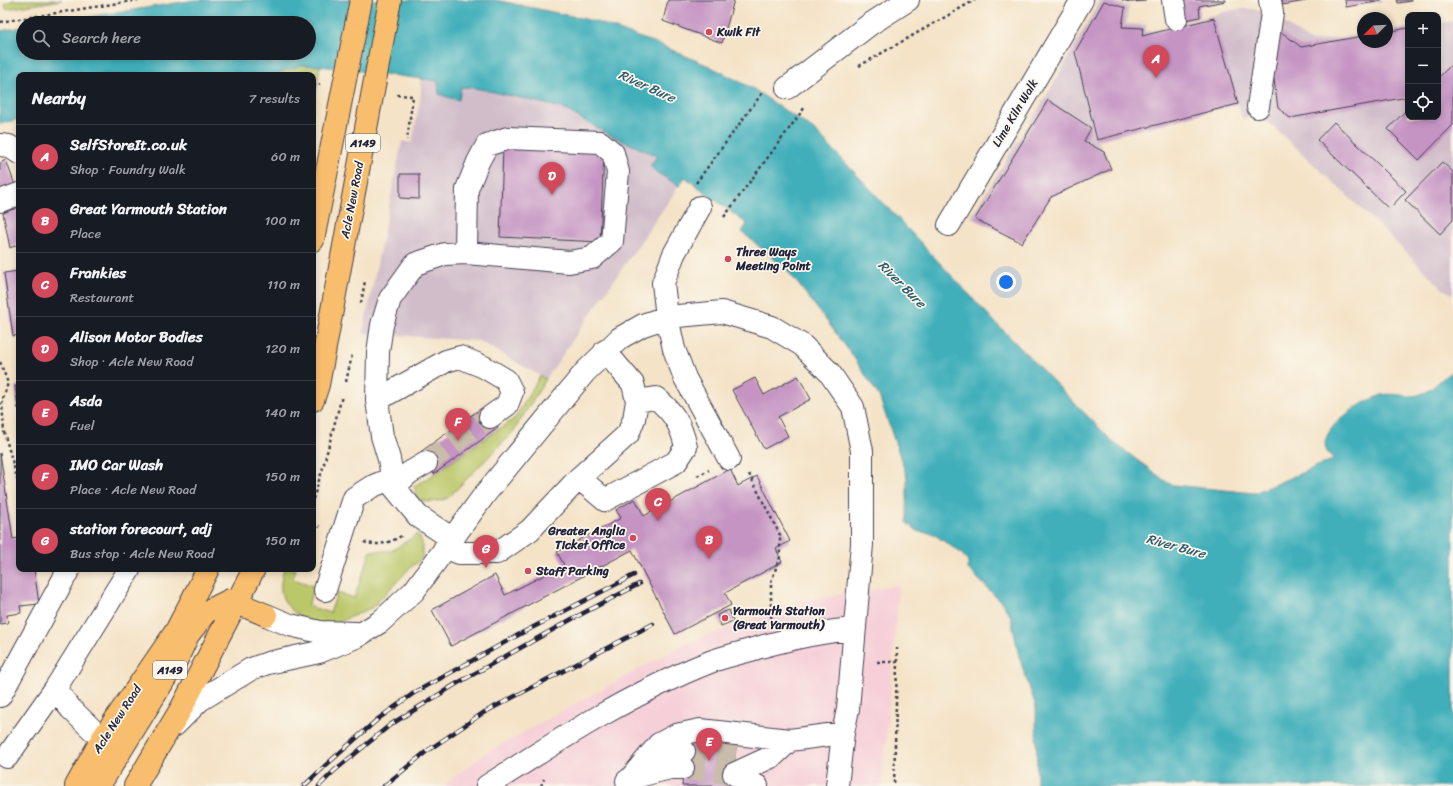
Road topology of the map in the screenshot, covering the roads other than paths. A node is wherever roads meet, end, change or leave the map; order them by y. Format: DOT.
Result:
graph roads {
  1 [pos="361,0"];
  2 [pos="390,0"];
  3 [pos="908,0"];
  4 [pos="1082,0"];
  5 [pos="1270,0"];
  6 [pos="787,88"];
  7 [pos="1258,107"];
  8 [pos="0,145"];
  9 [pos="16,151"];
  10 [pos="16,195"];
  11 [pos="0,201"];
  12 [pos="700,207"];
  13 [pos="316,225"];
  14 [pos="949,225"];
  15 [pos="466,253"];
  16 [pos="667,317"];
  17 [pos="606,351"];
  18 [pos="316,391"];
  19 [pos="377,400"];
  20 [pos="637,401"];
  21 [pos="490,417"];
  22 [pos="729,459"];
  23 [pos="426,463"];
  24 [pos="579,478"];
  25 [pos="393,482"];
  26 [pos="448,542"];
  27 [pos="67,572"];
  28 [pos="128,572"];
  29 [pos="206,572"];
  30 [pos="213,572"];
  31 [pos="252,572"];
  32 [pos="262,572"];
  33 [pos="325,590"];
  34 [pos="231,605"];
  35 [pos="265,618"];
  36 [pos="855,629"];
  37 [pos="359,635"];
  38 [pos="55,688"];
  39 [pos="0,696"];
  40 [pos="167,733"];
  41 [pos="843,733"];
  42 [pos="102,739"];
  43 [pos="790,740"];
  44 [pos="7,757"];
  45 [pos="684,760"];
  46 [pos="625,782"];
  47 [pos="76,786"];
  48 [pos="99,786"];
  49 [pos="135,786"];
  50 [pos="488,786"];
  51 [pos="662,786"];
  52 [pos="757,786"];
  53 [pos="837,786"];
  1 -- 13 [label="main road, A149"];
  2 -- 18 [label="main road, Acle New Road / A149"];
  3 -- 6 [label="street"];
  4 -- 14 [label="street, Lime Kiln Walk"];
  5 -- 7 [label="street"];
  8 -- 9 [label="street"];
  10 -- 11 [label="street"];
  12 -- 16 [label="street"];
  15 -- 15 [label="street"];
  15 -- 19 [label="street"];
  16 -- 17 [label="street"];
  16 -- 22 [label="street"];
  16 -- 36 [label="street"];
  17 -- 20 [label="street"];
  17 -- 26 [label="street"];
  19 -- 21 [label="street"];
  19 -- 25 [label="street"];
  20 -- 24 [label="street"];
  20 -- 24 [label="street"];
  23 -- 25 [label="street"];
  24 -- 26 [label="street"];
  25 -- 26 [label="street"];
  25 -- 33 [label="street"];
  26 -- 37 [label="street"];
  27 -- 39 [label="street"];
  28 -- 38 [label="street"];
  29 -- 42 [label="main road, Acle New Road / A149"];
  30 -- 34 [label="main road"];
  31 -- 34 [label="main road, A149"];
  32 -- 35 [label="main road"];
  34 -- 35 [label="main road"];
  34 -- 40 [label="main road, A149"];
  34 -- 48 [label="main road, A149"];
  35 -- 37 [label="street"];
  36 -- 41 [label="street"];
  36 -- 50 [label="street"];
  37 -- 40 [label="street"];
  38 -- 42 [label="street"];
  38 -- 44 [label="street"];
  40 -- 49 [label="main road, A149"];
  41 -- 43 [label="street"];
  41 -- 53 [label="street"];
  42 -- 47 [label="main road, Acle New Road / A149"];
  43 -- 46 [label="street"];
  43 -- 52 [label="street"];
  45 -- 46 [label="street"];
  46 -- 51 [label="street"];
}
